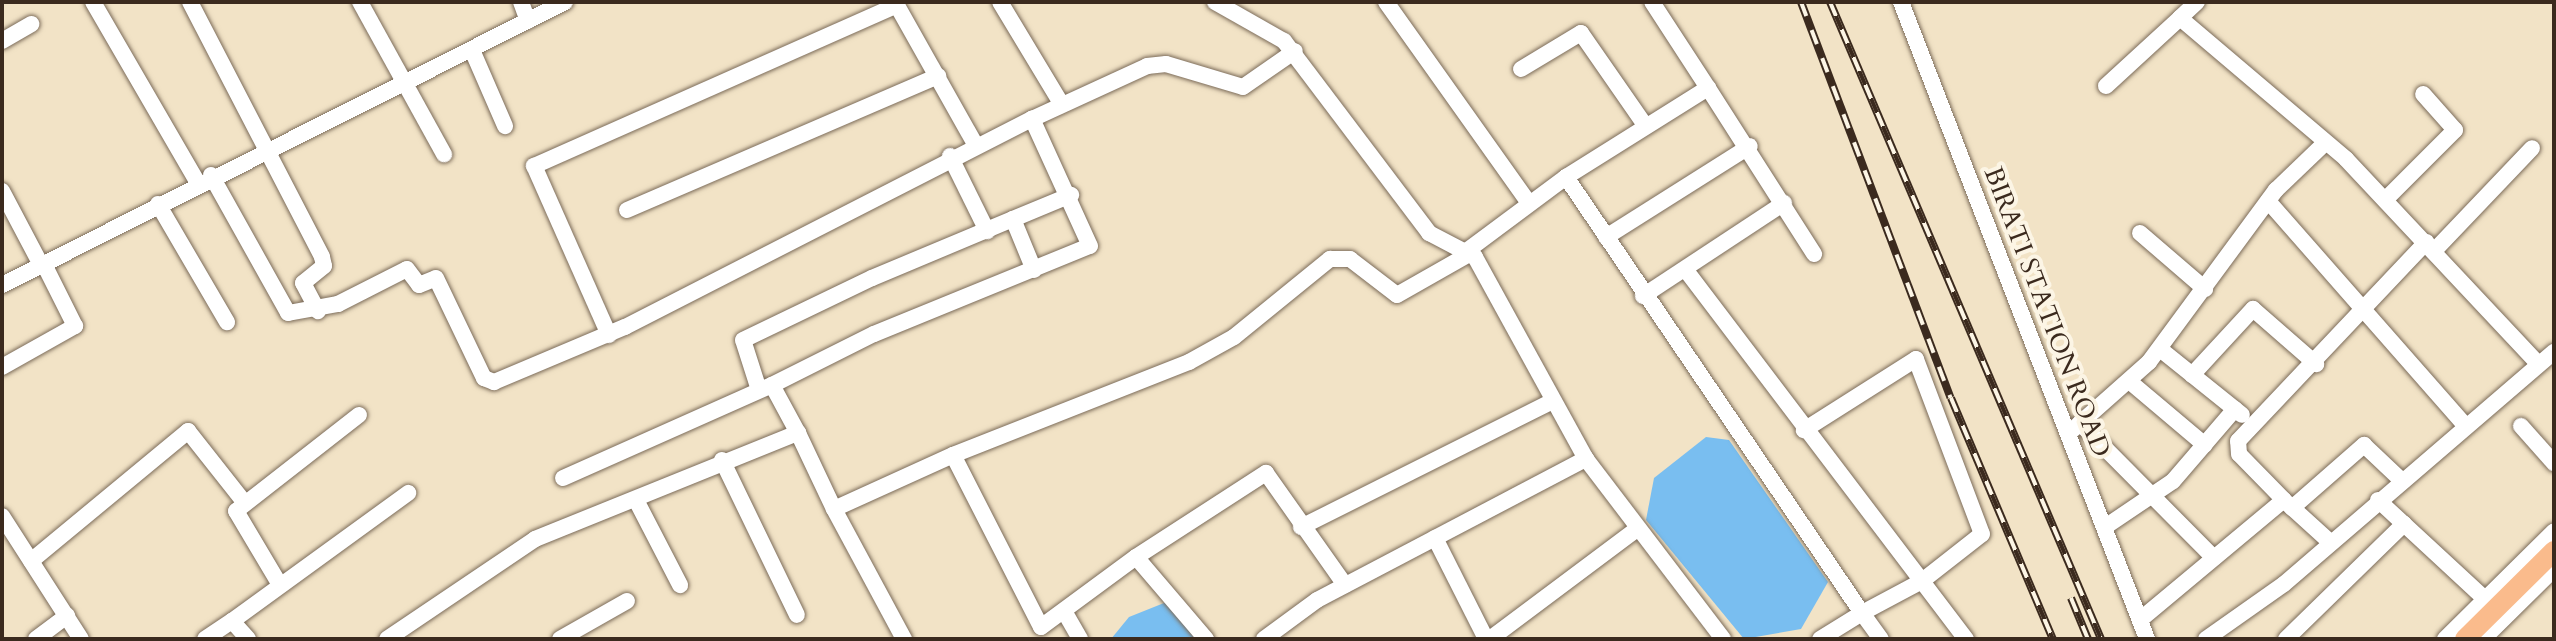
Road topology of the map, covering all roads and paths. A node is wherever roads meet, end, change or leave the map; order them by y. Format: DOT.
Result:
graph roads {
  1 [pos="93,2"];
  2 [pos="190,2"];
  3 [pos="360,2"];
  4 [pos="521,2"];
  5 [pos="565,2"];
  6 [pos="1000,2"];
  7 [pos="1215,2"];
  8 [pos="1386,2"];
  9 [pos="1652,2"];
  10 [pos="1901,2"];
  11 [pos="2197,2"];
  12 [pos="896,4"];
  13 [pos="2180,18"];
  14 [pos="528,21"];
  15 [pos="31,24"];
  16 [pos="2,41"];
  17 [pos="472,50"];
  18 [pos="1295,51"];
  19 [pos="1521,69"];
  20 [pos="938,76"];
  21 [pos="404,84"];
  22 [pos="2106,86"];
  23 [pos="1708,88"];
  24 [pos="2423,94"];
  25 [pos="1061,103"];
  26 [pos="1032,119"];
  27 [pos="1645,125"];
  28 [pos="505,126"];
  29 [pos="2325,143"];
  30 [pos="975,144"];
  31 [pos="1750,146"];
  32 [pos="267,148"];
  33 [pos="2532,148"];
  34 [pos="444,154"];
  35 [pos="950,156"];
  36 [pos="1566,177"];
  37 [pos="205,179"];
  38 [pos="2,191"];
  39 [pos="1071,195"];
  40 [pos="2385,200"];
  41 [pos="2268,201"];
  42 [pos="1528,202"];
  43 [pos="1784,203"];
  44 [pos="158,204"];
  45 [pos="627,210"];
  46 [pos="1013,219"];
  47 [pos="987,231"];
  48 [pos="2140,233"];
  49 [pos="1606,237"];
  50 [pos="2430,246"];
  51 [pos="1469,252"];
  52 [pos="1814,254"];
  53 [pos="42,265"];
  54 [pos="1685,269"];
  55 [pos="1034,270"];
  56 [pos="2,285"];
  57 [pos="2205,289"];
  58 [pos="1643,296"];
  59 [pos="2367,309"];
  60 [pos="318,311"];
  61 [pos="227,322"];
  62 [pos="609,335"];
  63 [pos="2160,349"];
  64 [pos="2554,352"];
  65 [pos="2536,361"];
  66 [pos="2316,364"];
  67 [pos="2,367"];
  68 [pos="2192,375"];
  69 [pos="2129,381"];
  70 [pos="766,388"];
  71 [pos="1551,402"];
  72 [pos="2235,409"];
  73 [pos="359,415"];
  74 [pos="2255,425"];
  75 [pos="2465,425"];
  76 [pos="2521,426"];
  77 [pos="2074,428"];
  78 [pos="1804,430"];
  79 [pos="798,433"];
  80 [pos="2205,445"];
  81 [pos="953,455"];
  82 [pos="1586,459"];
  83 [pos="722,460"];
  84 [pos="2554,463"];
  85 [pos="563,478"];
  86 [pos="2401,480"];
  87 [pos="408,493"];
  88 [pos="2157,495"];
  89 [pos="636,500"];
  90 [pos="2378,500"];
  91 [pos="244,502"];
  92 [pos="2288,504"];
  93 [pos="834,509"];
  94 [pos="2,516"];
  95 [pos="2404,524"];
  96 [pos="1301,527"];
  97 [pos="2105,527"];
  98 [pos="1637,529"];
  99 [pos="2554,531"];
  100 [pos="1435,538"];
  101 [pos="2330,542"];
  102 [pos="2554,551"];
  103 [pos="1136,557"];
  104 [pos="2214,558"];
  105 [pos="31,561"];
  106 [pos="2554,569"];
  107 [pos="1922,581"];
  108 [pos="280,585"];
  109 [pos="680,585"];
  110 [pos="1345,585"];
  111 [pos="2485,599"];
  112 [pos="627,601"];
  113 [pos="1064,611"];
  114 [pos="1862,613"];
  115 [pos="797,615"];
  116 [pos="67,616"];
  117 [pos="2141,619"];
  118 [pos="232,621"];
  119 [pos="36,639"];
  120 [pos="81,639"];
  121 [pos="205,639"];
  122 [pos="248,639"];
  123 [pos="387,639"];
  124 [pos="560,639"];
  125 [pos="904,639"];
  126 [pos="1080,639"];
  127 [pos="1206,639"];
  128 [pos="1264,639"];
  129 [pos="1488,639"];
  130 [pos="1723,639"];
  131 [pos="1820,639"];
  132 [pos="1881,639"];
  133 [pos="1966,639"];
  134 [pos="2147,639"];
  135 [pos="2206,639"];
  136 [pos="2286,639"];
  137 [pos="2445,639"];
  138 [pos="2465,639"];
  139 [pos="2483,639"];
  1 -- 37 [label="street"];
  2 -- 32 [label="street"];
  3 -- 21 [label="street"];
  4 -- 14 [label="street"];
  5 -- 14 [label="street"];
  6 -- 25 [label="street"];
  7 -- 18 [label="street"];
  8 -- 42 [label="street"];
  9 -- 23 [label="street"];
  10 -- 77 [label="street, BIRATI STATION ROAD"];
  11 -- 13 [label="street"];
  12 -- 20 [label="street"];
  12 -- 62 [label="street"];
  13 -- 22 [label="street"];
  13 -- 29 [label="street"];
  14 -- 17 [label="street"];
  15 -- 16 [label="street"];
  17 -- 21 [label="street"];
  17 -- 28 [label="street"];
  18 -- 25 [label="street"];
  18 -- 51 [label="street"];
  19 -- 27 [label="street"];
  20 -- 30 [label="street"];
  20 -- 45 [label="street"];
  21 -- 32 [label="street"];
  21 -- 34 [label="street"];
  23 -- 27 [label="street"];
  23 -- 31 [label="street"];
  24 -- 40 [label="street"];
  25 -- 26 [label="street"];
  26 -- 30 [label="street"];
  26 -- 39 [label="street"];
  27 -- 36 [label="street"];
  29 -- 40 [label="street"];
  29 -- 41 [label="street"];
  30 -- 35 [label="street"];
  31 -- 43 [label="street"];
  31 -- 49 [label="street"];
  32 -- 37 [label="street"];
  32 -- 60 [label="street"];
  33 -- 50 [label="street"];
  35 -- 47 [label="street"];
  35 -- 62 [label="street"];
  36 -- 42 [label="street"];
  36 -- 49 [label="street"];
  37 -- 44 [label="street"];
  37 -- 60 [label="street"];
  38 -- 53 [label="street"];
  39 -- 46 [label="street"];
  39 -- 55 [label="street"];
  40 -- 50 [label="street"];
  41 -- 57 [label="street"];
  41 -- 59 [label="street"];
  42 -- 51 [label="street"];
  43 -- 52 [label="street"];
  43 -- 54 [label="street"];
  44 -- 53 [label="street"];
  44 -- 61 [label="street"];
  46 -- 47 [label="street"];
  46 -- 55 [label="street"];
  47 -- 70 [label="street"];
  48 -- 57 [label="street"];
  49 -- 58 [label="street"];
  50 -- 59 [label="street"];
  50 -- 65 [label="street"];
  51 -- 71 [label="street"];
  51 -- 81 [label="street"];
  53 -- 56 [label="street"];
  53 -- 67 [label="street"];
  54 -- 58 [label="street"];
  54 -- 78 [label="street"];
  55 -- 70 [label="street"];
  57 -- 63 [label="street"];
  58 -- 114 [label="street"];
  59 -- 66 [label="street"];
  59 -- 75 [label="street"];
  60 -- 62 [label="street"];
  63 -- 68 [label="street"];
  63 -- 69 [label="street"];
  64 -- 65 [label="street"];
  65 -- 75 [label="street"];
  66 -- 68 [label="street"];
  66 -- 74 [label="street"];
  68 -- 72 [label="street"];
  69 -- 77 [label="street"];
  69 -- 80 [label="street"];
  70 -- 79 [label="street"];
  70 -- 85 [label="street"];
  71 -- 82 [label="street"];
  71 -- 96 [label="street"];
  72 -- 74 [label="street"];
  72 -- 80 [label="street"];
  73 -- 91 [label="street"];
  74 -- 92 [label="street"];
  75 -- 86 [label="street"];
  76 -- 84 [label="street"];
  77 -- 88 [label="street"];
  77 -- 97 [label="street, BIRATI STATION ROAD"];
  78 -- 107 [label="street"];
  78 -- 107 [label="street"];
  79 -- 83 [label="street"];
  79 -- 93 [label="street"];
  80 -- 88 [label="street"];
  81 -- 93 [label="street"];
  81 -- 113 [label="street"];
  82 -- 98 [label="street"];
  82 -- 100 [label="street"];
  83 -- 89 [label="street"];
  83 -- 115 [label="street"];
  86 -- 90 [label="street"];
  86 -- 92 [label="street"];
  87 -- 108 [label="street"];
  88 -- 97 [label="street"];
  88 -- 104 [label="street"];
  89 -- 109 [label="street"];
  89 -- 123 [label="street"];
  90 -- 95 [label="street"];
  90 -- 101 [label="street"];
  91 -- 105 [label="street"];
  91 -- 108 [label="street"];
  92 -- 101 [label="street"];
  92 -- 104 [label="street"];
  93 -- 125 [label="street"];
  94 -- 105 [label="street"];
  95 -- 111 [label="street"];
  95 -- 136 [label="street"];
  96 -- 103 [label="street"];
  96 -- 110 [label="street"];
  97 -- 117 [label="street, BIRATI STATION ROAD"];
  98 -- 129 [label="street"];
  98 -- 130 [label="street"];
  99 -- 111 [label="street"];
  100 -- 110 [label="street"];
  100 -- 129 [label="street"];
  101 -- 135 [label="street"];
  102 -- 138 [label="main road"];
  103 -- 113 [label="street"];
  103 -- 127 [label="street"];
  104 -- 117 [label="street"];
  105 -- 116 [label="street"];
  106 -- 139 [label="street"];
  107 -- 114 [label="street"];
  107 -- 133 [label="street"];
  108 -- 118 [label="street"];
  110 -- 128 [label="street"];
  111 -- 137 [label="street"];
  112 -- 124 [label="street"];
  113 -- 126 [label="street"];
  114 -- 131 [label="street"];
  114 -- 132 [label="street"];
  116 -- 119 [label="street"];
  116 -- 120 [label="street"];
  117 -- 134 [label="street, BIRATI STATION ROAD"];
  118 -- 121 [label="street"];
  118 -- 122 [label="street"];
}
